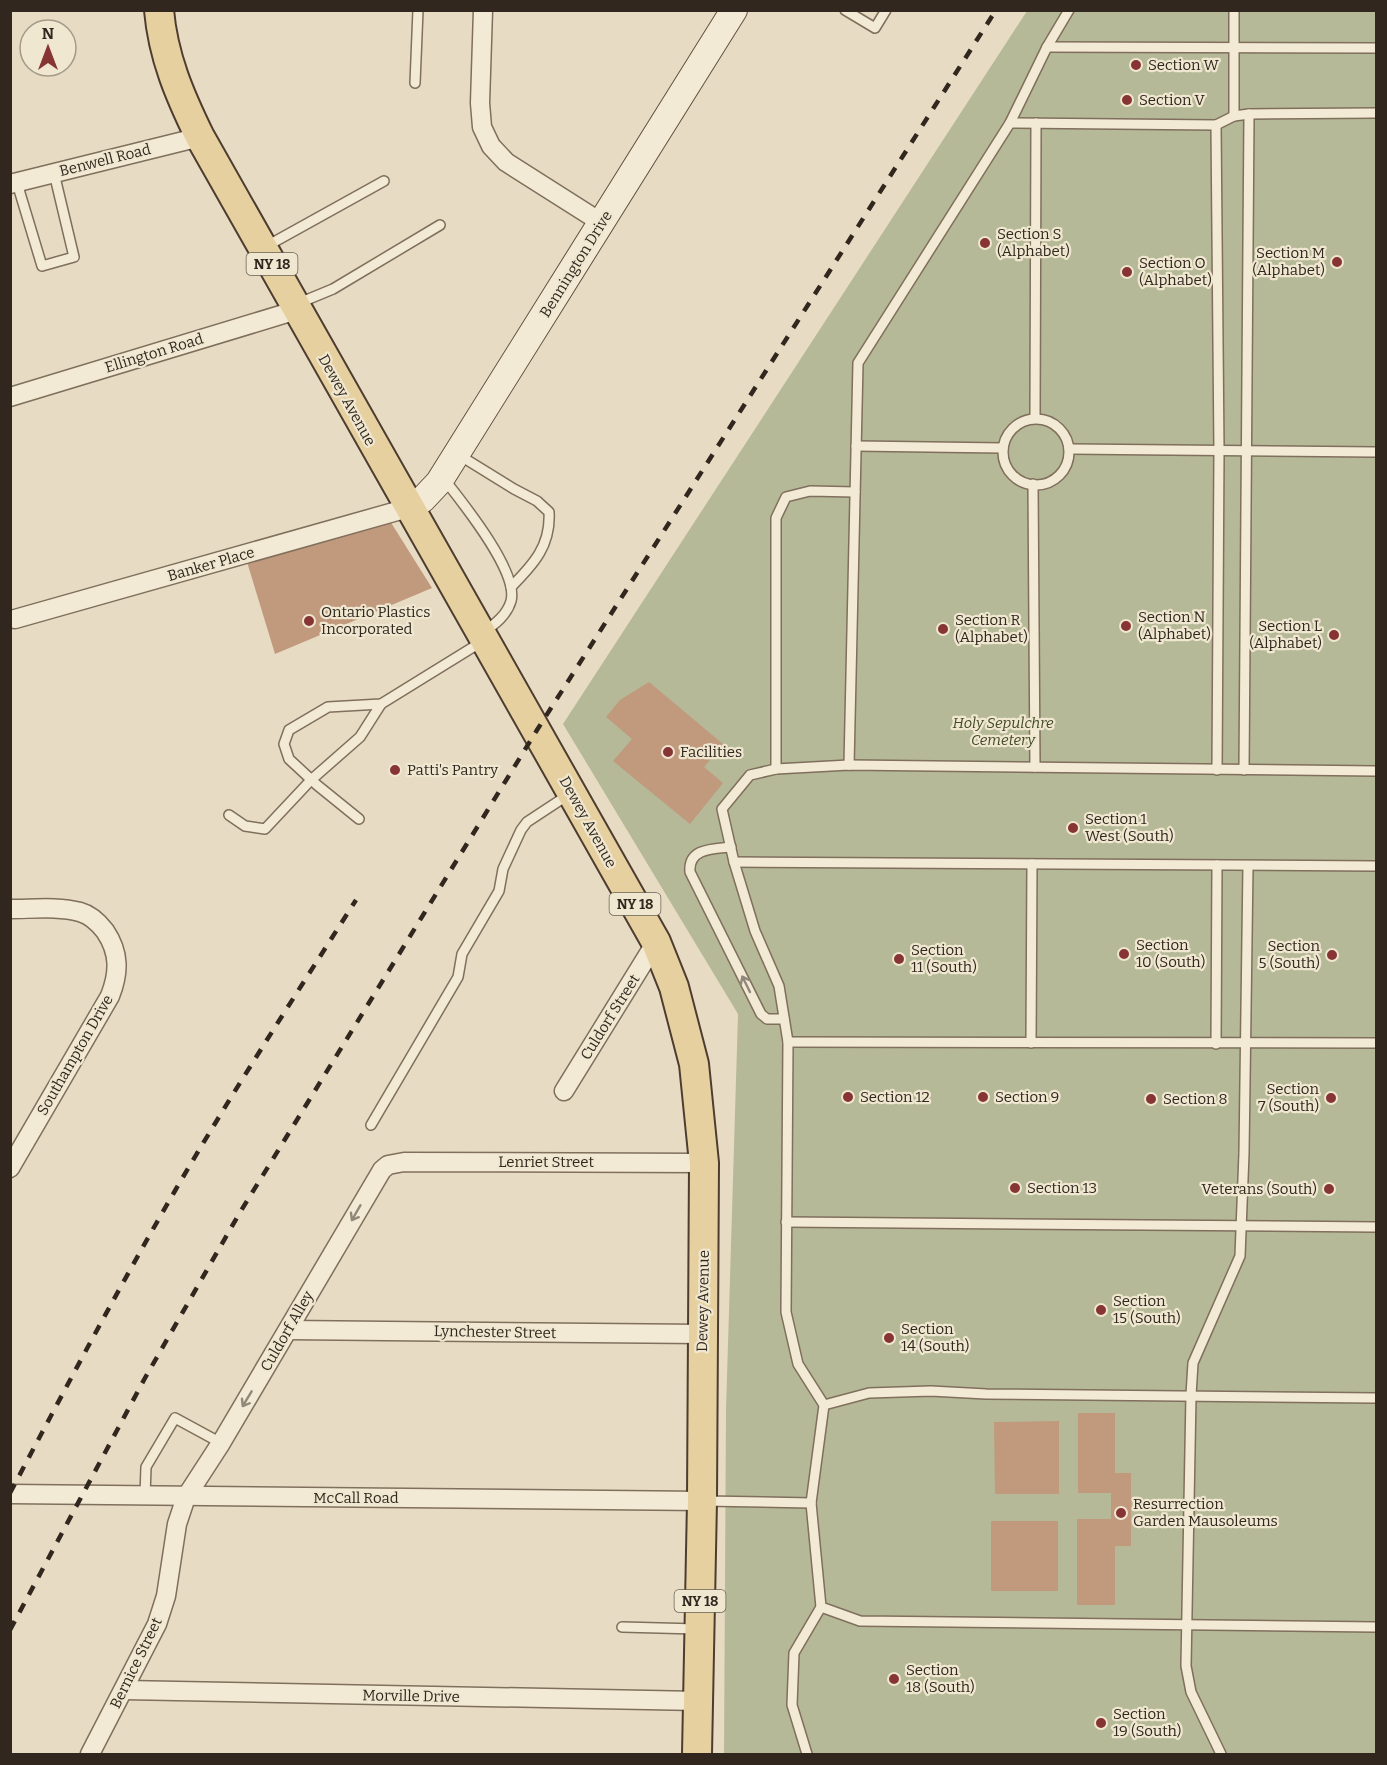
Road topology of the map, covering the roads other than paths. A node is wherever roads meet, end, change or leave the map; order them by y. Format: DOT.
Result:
graph roads {
  1 [pos="159,10"];
  2 [pos="418,10"];
  3 [pos="483,10"];
  4 [pos="734,10"];
  5 [pos="845,10"];
  6 [pos="886,10"];
  7 [pos="1069,10"];
  8 [pos="1234,10"];
  9 [pos="1047,47"];
  10 [pos="1234,47"];
  11 [pos="1377,48"];
  12 [pos="415,84"];
  13 [pos="1377,113"];
  14 [pos="1249,114"];
  15 [pos="1234,116"];
  16 [pos="1010,123"];
  17 [pos="1036,123"];
  18 [pos="1216,125"];
  19 [pos="200,137"];
  20 [pos="54,173"];
  21 [pos="384,181"];
  22 [pos="14,183"];
  23 [pos="602,223"];
  24 [pos="440,225"];
  25 [pos="263,249"];
  26 [pos="296,308"];
  27 [pos="10,396"];
  28 [pos="1035,418"];
  29 [pos="856,446"];
  30 [pos="1002,448"];
  31 [pos="1070,449"];
  32 [pos="1219,451"];
  33 [pos="1248,452"];
  34 [pos="1377,452"];
  35 [pos="457,453"];
  36 [pos="442,477"];
  37 [pos="1033,484"];
  38 [pos="855,492"];
  39 [pos="408,508"];
  40 [pos="511,587"];
  41 [pos="15,619"];
  42 [pos="483,637"];
  43 [pos="381,704"];
  44 [pos="849,765"];
  45 [pos="1035,767"];
  46 [pos="776,769"];
  47 [pos="1216,770"];
  48 [pos="1245,770"];
  49 [pos="1377,771"];
  50 [pos="311,780"];
  51 [pos="572,792"];
  52 [pos="229,815"];
  53 [pos="359,819"];
  54 [pos="731,847"];
  55 [pos="734,862"];
  56 [pos="1032,864"];
  57 [pos="1217,865"];
  58 [pos="1248,866"];
  59 [pos="1377,866"];
  60 [pos="10,909"];
  61 [pos="656,942"];
  62 [pos="784,1019"];
  63 [pos="788,1042"];
  64 [pos="1031,1043"];
  65 [pos="1245,1043"];
  66 [pos="1377,1043"];
  67 [pos="1216,1044"];
  68 [pos="564,1091"];
  69 [pos="371,1125"];
  70 [pos="704,1163"];
  71 [pos="388,1165"];
  72 [pos="10,1168"];
  73 [pos="786,1222"];
  74 [pos="1242,1225"];
  75 [pos="1377,1227"];
  76 [pos="288,1330"];
  77 [pos="702,1334"];
  78 [pos="1191,1395"];
  79 [pos="1377,1398"];
  80 [pos="824,1405"];
  81 [pos="221,1443"];
  82 [pos="10,1494"];
  83 [pos="145,1496"];
  84 [pos="186,1497"];
  85 [pos="702,1501"];
  86 [pos="811,1503"];
  87 [pos="821,1607"];
  88 [pos="1188,1626"];
  89 [pos="622,1627"];
  90 [pos="1377,1627"];
  91 [pos="699,1629"];
  92 [pos="124,1690"];
  93 [pos="698,1701"];
  94 [pos="90,1755"];
  95 [pos="698,1755"];
  96 [pos="807,1755"];
  97 [pos="1221,1755"];
  1 -- 19 [label="main road, Dewey Avenue / NY 18"];
  2 -- 12 [label="lane"];
  3 -- 23 [label="street"];
  4 -- 23 [label="street, Bennington Drive"];
  5 -- 6 [label="lane"];
  7 -- 9 [label="lane"];
  8 -- 10 [label="lane"];
  9 -- 10 [label="lane"];
  9 -- 16 [label="lane"];
  10 -- 11 [label="lane"];
  10 -- 15 [label="lane"];
  13 -- 14 [label="lane"];
  14 -- 15 [label="lane"];
  14 -- 33 [label="lane"];
  15 -- 18 [label="lane"];
  16 -- 17 [label="lane"];
  16 -- 29 [label="lane"];
  17 -- 18 [label="lane"];
  17 -- 28 [label="lane"];
  18 -- 32 [label="lane"];
  19 -- 20 [label="street, Benwell Road"];
  19 -- 25 [label="main road, Dewey Avenue / NY 18"];
  20 -- 22 [label="street, Benwell Road"];
  20 -- 22 [label="lane"];
  21 -- 25 [label="lane"];
  23 -- 35 [label="street, Bennington Drive"];
  24 -- 26 [label="lane"];
  25 -- 26 [label="main road, Dewey Avenue / NY 18"];
  26 -- 27 [label="street, Ellington Road"];
  26 -- 39 [label="main road, Dewey Avenue / NY 18"];
  28 -- 30 [label="lane"];
  28 -- 31 [label="lane"];
  29 -- 30 [label="lane"];
  29 -- 38 [label="lane"];
  30 -- 37 [label="lane"];
  31 -- 32 [label="lane"];
  31 -- 37 [label="lane"];
  32 -- 33 [label="lane"];
  32 -- 47 [label="lane"];
  33 -- 34 [label="lane"];
  33 -- 48 [label="lane"];
  35 -- 36 [label="street, Bennington Drive"];
  35 -- 40 [label="lane"];
  36 -- 39 [label="street, Bennington Drive"];
  36 -- 40 [label="lane"];
  37 -- 45 [label="lane"];
  38 -- 44 [label="lane"];
  38 -- 46 [label="lane"];
  39 -- 41 [label="street, Banker Place"];
  39 -- 42 [label="main road, Dewey Avenue / NY 18"];
  40 -- 42 [label="lane"];
  42 -- 43 [label="lane"];
  42 -- 51 [label="main road, Dewey Avenue / NY 18"];
  43 -- 50 [label="lane"];
  43 -- 50 [label="lane"];
  44 -- 45 [label="lane"];
  44 -- 46 [label="lane"];
  45 -- 47 [label="lane"];
  46 -- 54 [label="lane"];
  47 -- 48 [label="lane"];
  48 -- 49 [label="lane"];
  50 -- 52 [label="lane"];
  50 -- 53 [label="lane"];
  51 -- 61 [label="main road, Dewey Avenue / NY 18"];
  51 -- 69 [label="lane"];
  54 -- 55 [label="lane"];
  62 -- 54 [label="lane, one-way"];
  55 -- 56 [label="lane"];
  55 -- 62 [label="lane"];
  56 -- 57 [label="lane"];
  56 -- 64 [label="lane"];
  57 -- 58 [label="lane"];
  57 -- 67 [label="lane"];
  58 -- 59 [label="lane"];
  58 -- 65 [label="lane"];
  60 -- 72 [label="street, Southampton Drive"];
  61 -- 68 [label="street, Culdorf Street"];
  61 -- 70 [label="main road, Dewey Avenue / NY 18"];
  62 -- 63 [label="lane"];
  63 -- 64 [label="lane"];
  63 -- 73 [label="lane"];
  64 -- 67 [label="lane"];
  65 -- 66 [label="lane"];
  65 -- 67 [label="lane"];
  65 -- 74 [label="lane"];
  70 -- 71 [label="street, Lenriet Street"];
  70 -- 77 [label="main road, Dewey Avenue / NY 18"];
  71 -- 76 [label="street, Culdorf Alley, one-way"];
  73 -- 74 [label="lane"];
  73 -- 80 [label="lane"];
  74 -- 75 [label="lane"];
  74 -- 78 [label="lane"];
  76 -- 77 [label="street, Lynchester Street"];
  76 -- 81 [label="street, Culdorf Alley, one-way"];
  77 -- 85 [label="main road, Dewey Avenue / NY 18"];
  78 -- 79 [label="lane"];
  78 -- 80 [label="lane"];
  78 -- 88 [label="lane"];
  80 -- 86 [label="lane"];
  81 -- 83 [label="lane"];
  81 -- 84 [label="street, Culdorf Alley"];
  82 -- 83 [label="street, McCall Road"];
  83 -- 84 [label="street, McCall Road"];
  84 -- 85 [label="street, McCall Road"];
  84 -- 92 [label="street, Bernice Street"];
  85 -- 86 [label="lane"];
  85 -- 91 [label="main road, Dewey Avenue / NY 18"];
  86 -- 87 [label="lane"];
  87 -- 88 [label="lane"];
  87 -- 96 [label="lane"];
  88 -- 90 [label="lane"];
  88 -- 97 [label="lane"];
  89 -- 91 [label="lane"];
  91 -- 93 [label="main road, Dewey Avenue / NY 18"];
  92 -- 93 [label="street, Morville Drive"];
  92 -- 94 [label="street, Bernice Street"];
  93 -- 95 [label="main road, Dewey Avenue / NY 18"];
}
